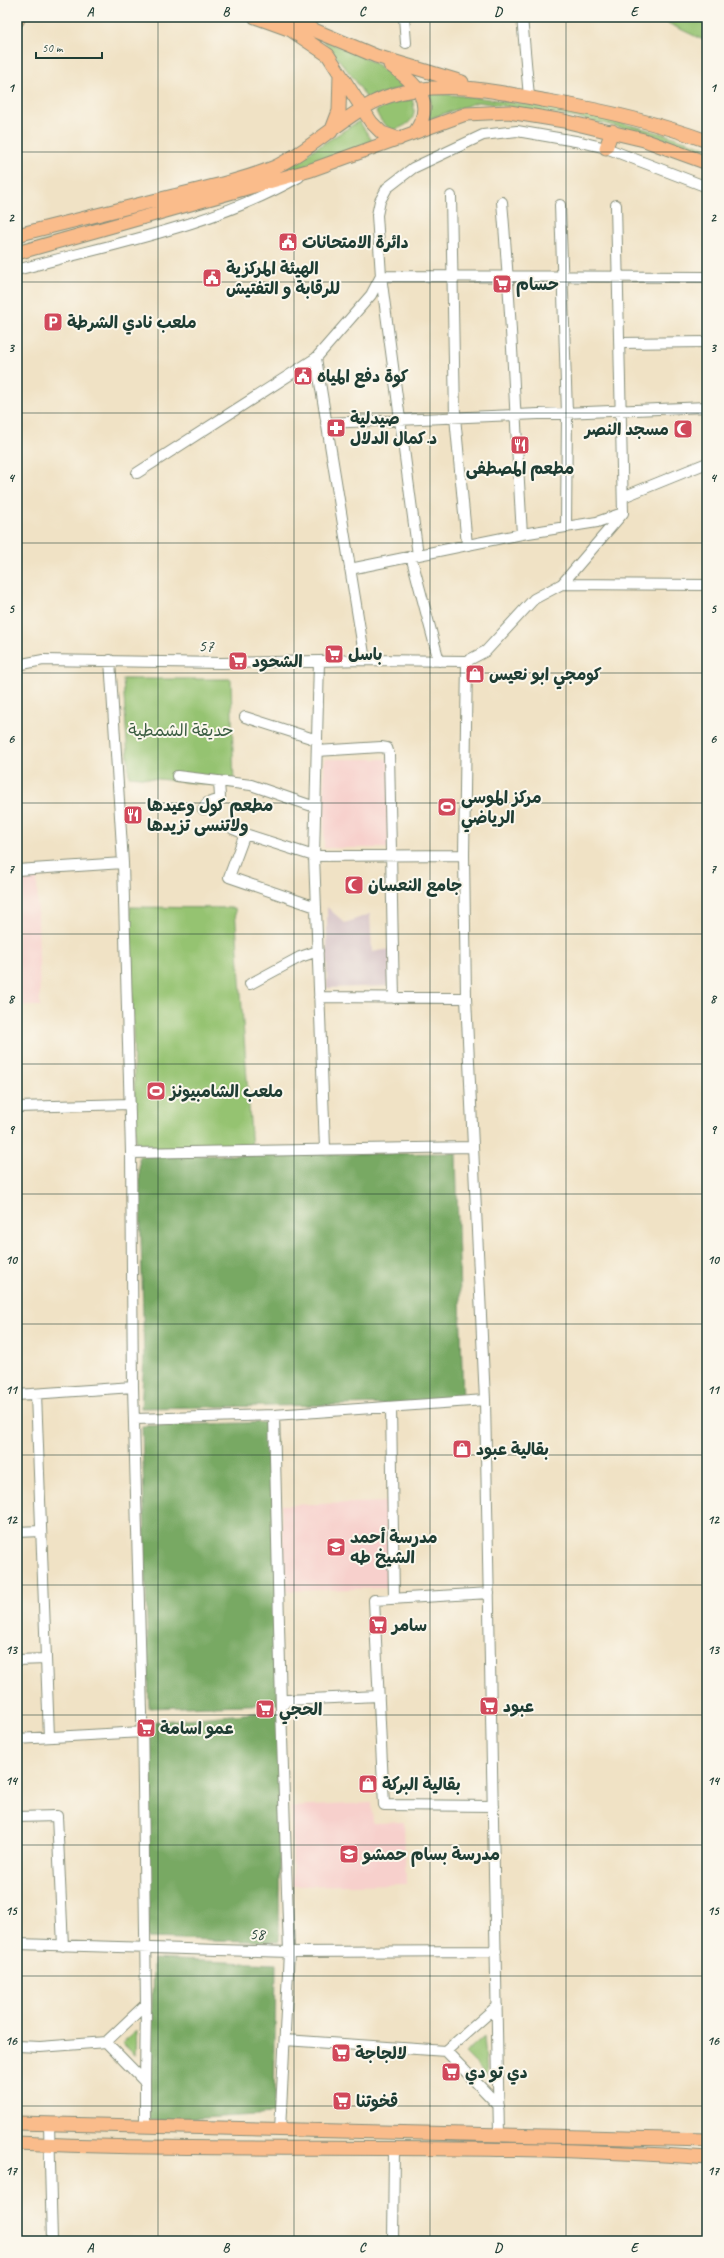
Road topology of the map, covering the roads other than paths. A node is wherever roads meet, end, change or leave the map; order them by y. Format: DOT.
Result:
graph roads {
  1 [pos="19,17"];
  2 [pos="255,17"];
  3 [pos="283,17"];
  4 [pos="404,17"];
  5 [pos="522,17"];
  6 [pos="17,21"];
  7 [pos="406,44"];
  8 [pos="376,56"];
  9 [pos="339,72"];
  10 [pos="482,88"];
  11 [pos="418,89"];
  12 [pos="528,97"];
  13 [pos="364,109"];
  14 [pos="612,131"];
  15 [pos="331,132"];
  16 [pos="415,132"];
  17 [pos="399,139"];
  18 [pos="707,141"];
  19 [pos="606,148"];
  20 [pos="707,163"];
  21 [pos="311,170"];
  22 [pos="707,187"];
  23 [pos="451,196"];
  24 [pos="502,202"];
  25 [pos="560,205"];
  26 [pos="616,205"];
  27 [pos="17,235"];
  28 [pos="17,253"];
  29 [pos="17,270"];
  30 [pos="381,276"];
  31 [pos="453,276"];
  32 [pos="509,276"];
  33 [pos="564,276"];
  34 [pos="619,277"];
  35 [pos="707,277"];
  36 [pos="707,342"];
  37 [pos="620,343"];
  38 [pos="316,358"];
  39 [pos="707,407"];
  40 [pos="621,411"];
  41 [pos="567,412"];
  42 [pos="514,415"];
  43 [pos="455,417"];
  44 [pos="400,420"];
  45 [pos="326,423"];
  46 [pos="707,463"];
  47 [pos="137,473"];
  48 [pos="623,497"];
  49 [pos="623,513"];
  50 [pos="566,526"];
  51 [pos="522,534"];
  52 [pos="468,545"];
  53 [pos="415,556"];
  54 [pos="350,569"];
  55 [pos="562,584"];
  56 [pos="707,585"];
  57 [pos="110,660"];
  58 [pos="365,660"];
  59 [pos="319,661"];
  60 [pos="439,661"];
  61 [pos="467,661"];
  62 [pos="17,665"];
  63 [pos="244,716"];
  64 [pos="317,740"];
  65 [pos="317,751"];
  66 [pos="177,776"];
  67 [pos="219,781"];
  68 [pos="315,807"];
  69 [pos="203,809"];
  70 [pos="233,829"];
  71 [pos="245,834"];
  72 [pos="464,855"];
  73 [pos="314,856"];
  74 [pos="390,856"];
  75 [pos="123,863"];
  76 [pos="17,870"];
  77 [pos="316,907"];
  78 [pos="318,951"];
  79 [pos="250,984"];
  80 [pos="320,997"];
  81 [pos="394,998"];
  82 [pos="466,998"];
  83 [pos="130,1104"];
  84 [pos="17,1107"];
  85 [pos="472,1146"];
  86 [pos="325,1148"];
  87 [pos="132,1153"];
  88 [pos="133,1387"];
  89 [pos="36,1394"];
  90 [pos="17,1395"];
  91 [pos="485,1400"];
  92 [pos="391,1407"];
  93 [pos="274,1415"];
  94 [pos="135,1419"];
  95 [pos="41,1531"];
  96 [pos="17,1532"];
  97 [pos="489,1593"];
  98 [pos="394,1599"];
  99 [pos="46,1659"];
  100 [pos="17,1660"];
  101 [pos="378,1696"];
  102 [pos="281,1707"];
  103 [pos="142,1732"];
  104 [pos="49,1737"];
  105 [pos="17,1739"];
  106 [pos="493,1806"];
  107 [pos="17,1817"];
  108 [pos="17,1944"];
  109 [pos="63,1946"];
  110 [pos="146,1946"];
  111 [pos="496,1951"];
  112 [pos="288,1952"];
  113 [pos="146,2004"];
  114 [pos="497,2006"];
  115 [pos="285,2040"];
  116 [pos="106,2042"];
  117 [pos="17,2046"];
  118 [pos="446,2052"];
  119 [pos="145,2082"];
  120 [pos="499,2106"];
  121 [pos="17,2123"];
  122 [pos="49,2124"];
  123 [pos="145,2126"];
  124 [pos="280,2130"];
  125 [pos="416,2132"];
  126 [pos="500,2134"];
  127 [pos="707,2140"];
  128 [pos="17,2143"];
  129 [pos="48,2144"];
  130 [pos="394,2148"];
  131 [pos="416,2148"];
  132 [pos="707,2158"];
  133 [pos="52,2241"];
  134 [pos="393,2241"];
  1 -- 6 [label="main road"];
  2 -- 9 [label="main road"];
  3 -- 8 [label="main road"];
  4 -- 7 [label="street"];
  5 -- 12 [label="street"];
  8 -- 10 [label="main road"];
  8 -- 11 [label="main road"];
  9 -- 13 [label="main road"];
  9 -- 15 [label="main road"];
  10 -- 11 [label="main road"];
  10 -- 12 [label="main road"];
  11 -- 13 [label="main road"];
  11 -- 16 [label="main road"];
  12 -- 18 [label="main road"];
  13 -- 15 [label="main road"];
  13 -- 17 [label="main road"];
  14 -- 16 [label="main road"];
  14 -- 19 [label="main road"];
  14 -- 20 [label="main road"];
  15 -- 27 [label="main road"];
  16 -- 17 [label="main road"];
  17 -- 21 [label="main road"];
  19 -- 22 [label="street"];
  19 -- 30 [label="street"];
  21 -- 28 [label="main road"];
  21 -- 29 [label="street"];
  23 -- 31 [label="street"];
  24 -- 32 [label="street"];
  25 -- 33 [label="street"];
  26 -- 34 [label="street"];
  30 -- 31 [label="street"];
  30 -- 38 [label="street"];
  30 -- 44 [label="street"];
  31 -- 32 [label="street"];
  31 -- 43 [label="street"];
  32 -- 33 [label="street"];
  32 -- 42 [label="street"];
  33 -- 34 [label="street"];
  33 -- 41 [label="street"];
  34 -- 35 [label="street"];
  34 -- 37 [label="street"];
  36 -- 37 [label="street"];
  37 -- 40 [label="street"];
  38 -- 45 [label="street"];
  38 -- 47 [label="street"];
  39 -- 40 [label="street"];
  40 -- 41 [label="street"];
  40 -- 48 [label="street"];
  41 -- 42 [label="street"];
  41 -- 50 [label="street"];
  42 -- 43 [label="street"];
  42 -- 51 [label="street"];
  43 -- 44 [label="street"];
  43 -- 52 [label="street"];
  44 -- 45 [label="street"];
  44 -- 53 [label="street"];
  45 -- 54 [label="street"];
  46 -- 48 [label="street"];
  48 -- 49 [label="street"];
  49 -- 50 [label="street"];
  49 -- 55 [label="street"];
  50 -- 51 [label="street"];
  51 -- 52 [label="street"];
  52 -- 53 [label="street"];
  53 -- 54 [label="street"];
  53 -- 60 [label="street"];
  54 -- 58 [label="street"];
  55 -- 56 [label="street"];
  55 -- 61 [label="street"];
  57 -- 59 [label="street, 57"];
  57 -- 62 [label="street, 57"];
  57 -- 75 [label="street"];
  58 -- 59 [label="street, 57"];
  58 -- 60 [label="street, 57"];
  59 -- 64 [label="street"];
  60 -- 61 [label="street, 57"];
  61 -- 72 [label="street"];
  63 -- 64 [label="street"];
  64 -- 65 [label="street"];
  65 -- 68 [label="street"];
  65 -- 74 [label="street"];
  66 -- 67 [label="street"];
  67 -- 68 [label="street"];
  67 -- 69 [label="street"];
  68 -- 73 [label="street"];
  70 -- 71 [label="street"];
  71 -- 73 [label="street"];
  71 -- 77 [label="street"];
  72 -- 74 [label="street"];
  72 -- 82 [label="street"];
  73 -- 74 [label="street"];
  73 -- 77 [label="street"];
  74 -- 81 [label="street"];
  75 -- 76 [label="street"];
  75 -- 83 [label="street"];
  77 -- 78 [label="street"];
  78 -- 79 [label="street"];
  78 -- 80 [label="street"];
  80 -- 81 [label="street"];
  80 -- 86 [label="street"];
  81 -- 82 [label="street"];
  82 -- 85 [label="street"];
  83 -- 84 [label="street"];
  83 -- 87 [label="street"];
  85 -- 86 [label="street"];
  85 -- 91 [label="street"];
  86 -- 87 [label="street"];
  87 -- 88 [label="street"];
  88 -- 89 [label="street"];
  88 -- 94 [label="street"];
  89 -- 90 [label="street"];
  89 -- 95 [label="street"];
  91 -- 92 [label="street"];
  91 -- 97 [label="street"];
  92 -- 93 [label="street"];
  92 -- 98 [label="street"];
  93 -- 94 [label="street"];
  93 -- 102 [label="street"];
  94 -- 103 [label="street"];
  95 -- 96 [label="street"];
  95 -- 99 [label="street"];
  97 -- 98 [label="street"];
  97 -- 106 [label="street"];
  98 -- 101 [label="street"];
  99 -- 100 [label="street"];
  99 -- 104 [label="street"];
  101 -- 102 [label="street"];
  101 -- 106 [label="street"];
  102 -- 112 [label="street"];
  103 -- 104 [label="street"];
  103 -- 110 [label="street"];
  104 -- 105 [label="street"];
  106 -- 111 [label="street"];
  107 -- 109 [label="street"];
  108 -- 109 [label="street, 58"];
  109 -- 110 [label="street, 58"];
  110 -- 112 [label="street, 58"];
  110 -- 113 [label="street"];
  111 -- 112 [label="street, 58"];
  111 -- 114 [label="street"];
  112 -- 115 [label="street"];
  113 -- 116 [label="street"];
  113 -- 119 [label="street"];
  114 -- 118 [label="street"];
  114 -- 120 [label="street"];
  115 -- 118 [label="street"];
  115 -- 124 [label="street"];
  116 -- 117 [label="street"];
  116 -- 119 [label="street"];
  118 -- 120 [label="street"];
  119 -- 123 [label="street"];
  120 -- 126 [label="street"];
  121 -- 122 [label="main road"];
  122 -- 123 [label="main road"];
  122 -- 129 [label="street"];
  123 -- 124 [label="main road"];
  124 -- 125 [label="main road"];
  125 -- 126 [label="main road"];
  125 -- 131 [label="main road"];
  126 -- 127 [label="main road"];
  128 -- 129 [label="main road"];
  129 -- 130 [label="main road"];
  129 -- 133 [label="street"];
  130 -- 131 [label="main road"];
  130 -- 134 [label="street"];
  131 -- 132 [label="main road"];
}
